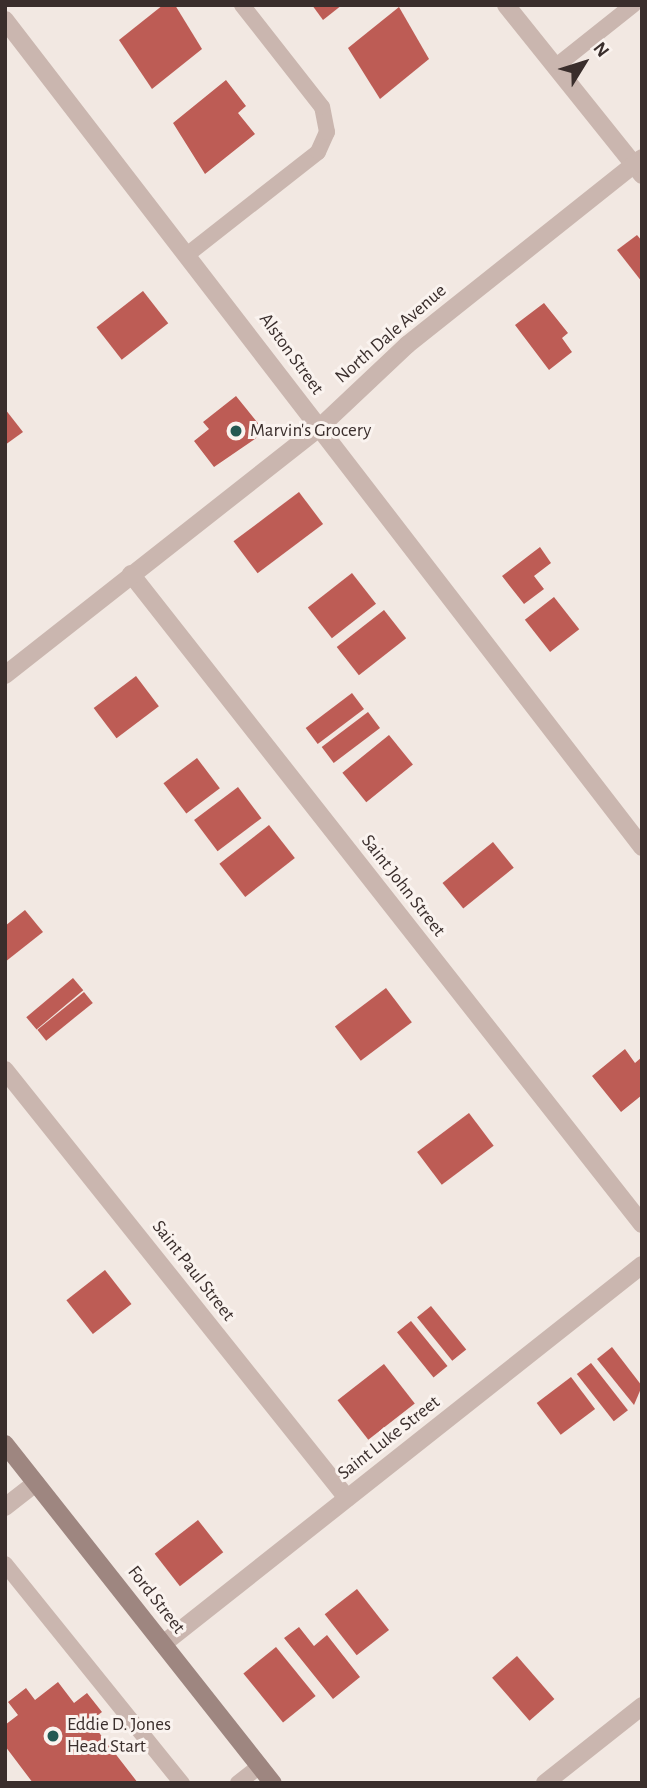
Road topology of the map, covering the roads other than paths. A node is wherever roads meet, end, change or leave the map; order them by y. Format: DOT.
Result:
graph roads {
  1 [pos="242,5"];
  2 [pos="506,5"];
  3 [pos="633,5"];
  4 [pos="5,20"];
  5 [pos="555,67"];
  6 [pos="639,166"];
  7 [pos="188,254"];
  8 [pos="319,428"];
  9 [pos="131,574"];
  10 [pos="5,676"];
  11 [pos="642,847"];
  12 [pos="5,1070"];
  13 [pos="642,1224"];
  14 [pos="642,1265"];
  15 [pos="5,1444"];
  16 [pos="36,1483"];
  17 [pos="348,1498"];
  18 [pos="5,1507"];
  19 [pos="5,1564"];
  20 [pos="163,1644"];
  21 [pos="642,1706"];
  22 [pos="260,1766"];
  23 [pos="183,1783"];
  24 [pos="238,1783"];
  25 [pos="273,1783"];
  26 [pos="545,1783"];
  1 -- 7 [label="lane"];
  2 -- 5 [label="street"];
  3 -- 5 [label="lane"];
  4 -- 7 [label="street, Alston Street"];
  5 -- 6 [label="street"];
  6 -- 8 [label="street, North Dale Avenue"];
  7 -- 8 [label="street, Alston Street"];
  8 -- 9 [label="street, North Dale Avenue"];
  8 -- 11 [label="street, Alston Street"];
  9 -- 10 [label="street, North Dale Avenue"];
  9 -- 13 [label="street, Saint John Street"];
  12 -- 17 [label="street, Saint Paul Street"];
  14 -- 17 [label="street, Saint Luke Street"];
  15 -- 16 [label="main road, Ford Street"];
  16 -- 18 [label="street"];
  16 -- 20 [label="main road, Ford Street"];
  17 -- 20 [label="street, Saint Luke Street"];
  19 -- 23 [label="lane"];
  20 -- 22 [label="main road, Ford Street"];
  21 -- 26 [label="street"];
  22 -- 24 [label="lane"];
  22 -- 25 [label="main road, Ford Street"];
}
